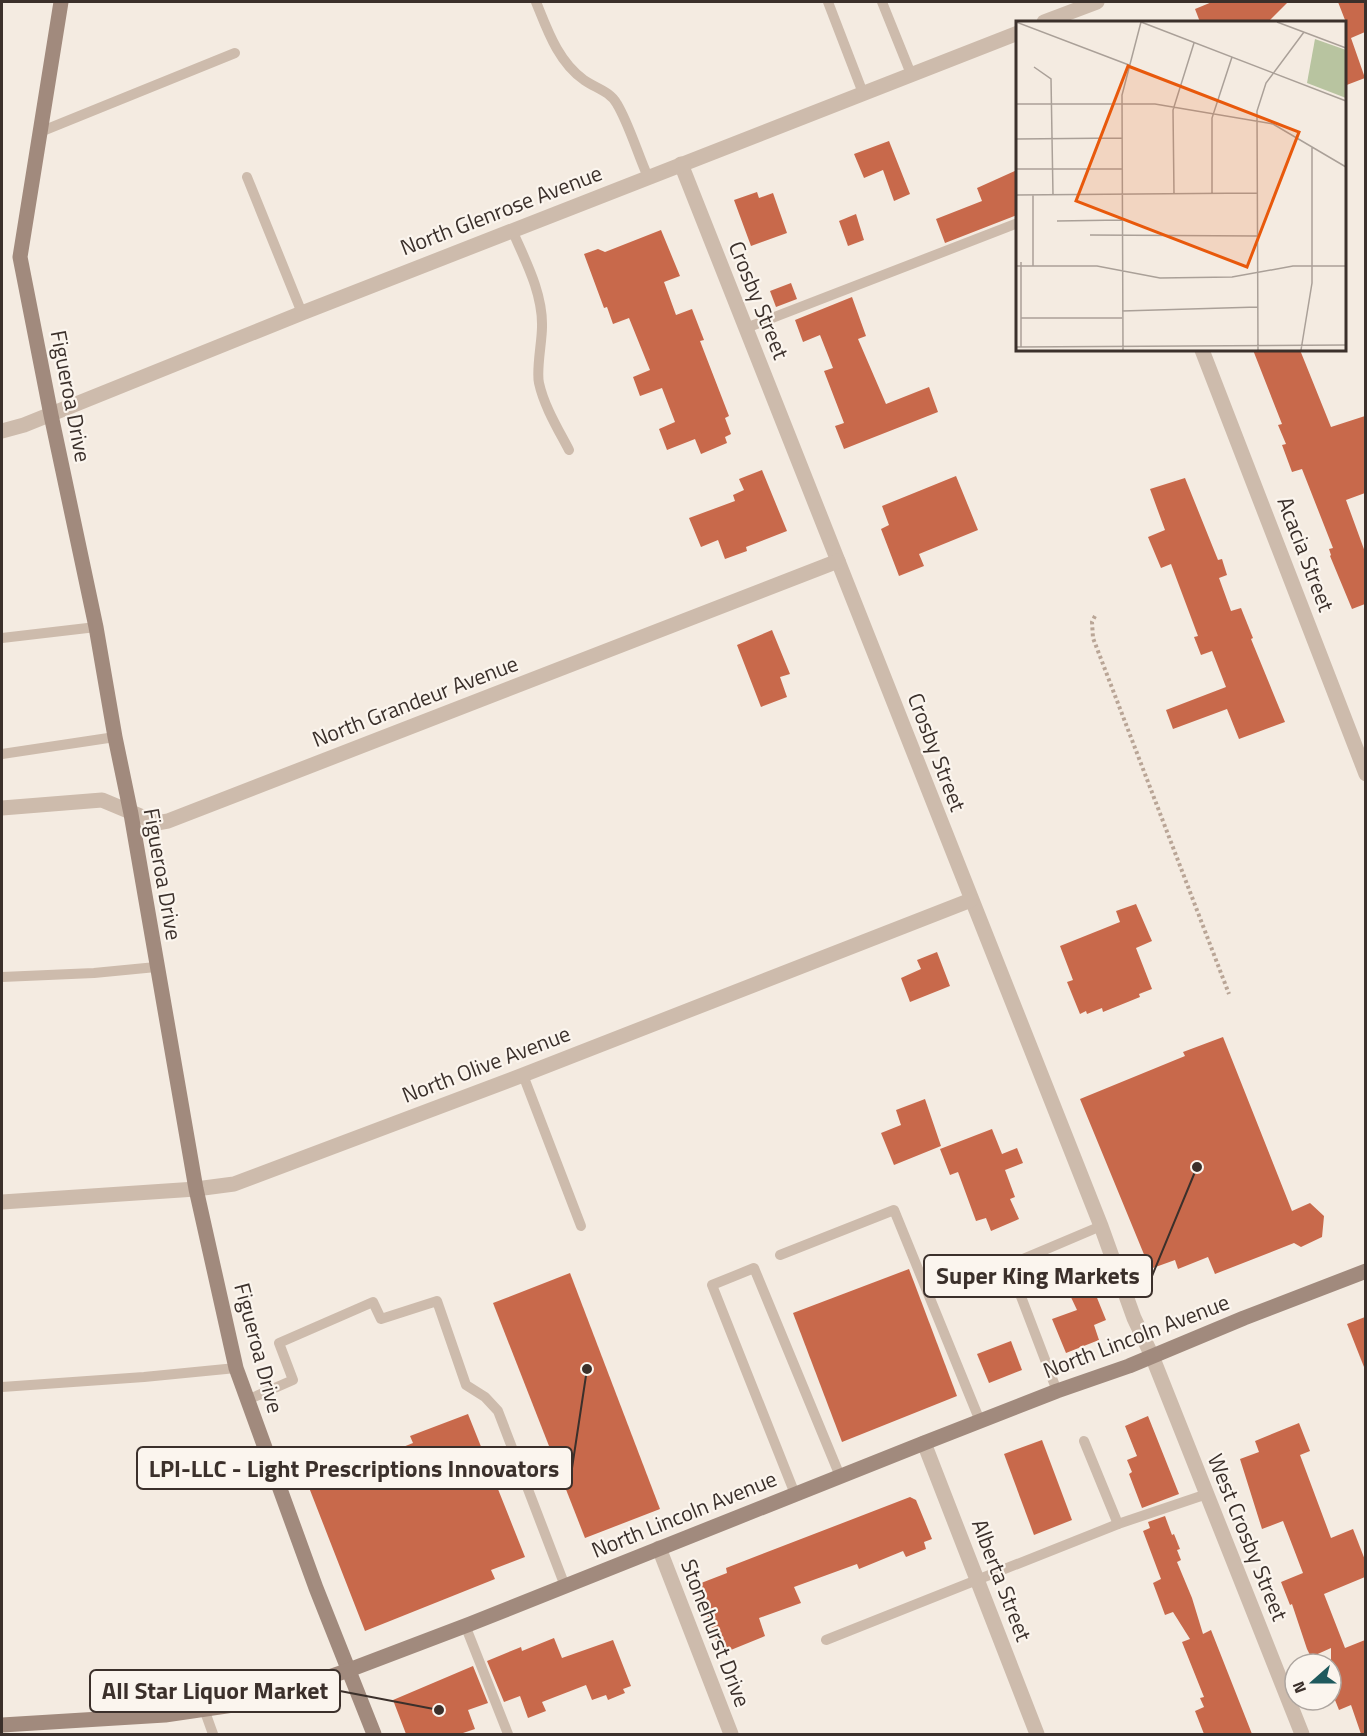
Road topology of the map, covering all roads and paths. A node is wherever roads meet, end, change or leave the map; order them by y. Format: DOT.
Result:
graph roads {
  1 [pos="61,2"];
  2 [pos="536,2"];
  3 [pos="828,2"];
  4 [pos="882,2"];
  5 [pos="1097,2"];
  6 [pos="1063,19"];
  7 [pos="1016,33"];
  8 [pos="235,53"];
  9 [pos="911,74"];
  10 [pos="863,93"];
  11 [pos="40,132"];
  12 [pos="681,164"];
  13 [pos="247,177"];
  14 [pos="648,177"];
  15 [pos="1016,223"];
  16 [pos="512,230"];
  17 [pos="302,312"];
  18 [pos="746,328"];
  19 [pos="1202,351"];
  20 [pos="51,415"];
  21 [pos="2,431"];
  22 [pos="569,450"];
  23 [pos="838,561"];
  24 [pos="1095,616"];
  25 [pos="96,627"];
  26 [pos="2,638"];
  27 [pos="115,737"];
  28 [pos="2,754"];
  29 [pos="1365,774"];
  30 [pos="2,808"];
  31 [pos="131,814"];
  32 [pos="971,900"];
  33 [pos="156,967"];
  34 [pos="2,977"];
  35 [pos="1229,994"];
  36 [pos="523,1075"];
  37 [pos="196,1189"];
  38 [pos="2,1202"];
  39 [pos="581,1226"];
  40 [pos="1101,1226"];
  41 [pos="780,1255"];
  42 [pos="1365,1271"];
  43 [pos="1152,1356"];
  44 [pos="236,1368"];
  45 [pos="2,1387"];
  46 [pos="1057,1391"];
  47 [pos="247,1400"];
  48 [pos="980,1421"];
  49 [pos="1084,1441"];
  50 [pos="924,1443"];
  51 [pos="840,1476"];
  52 [pos="795,1494"];
  53 [pos="1207,1494"];
  54 [pos="1118,1524"];
  55 [pos="658,1548"];
  56 [pos="977,1580"];
  57 [pos="565,1586"];
  58 [pos="465,1625"];
  59 [pos="826,1640"];
  60 [pos="349,1670"];
  61 [pos="204,1709"];
  62 [pos="2,1725"];
  63 [pos="213,1734"];
  64 [pos="374,1734"];
  65 [pos="508,1734"];
  66 [pos="731,1734"];
  67 [pos="1037,1734"];
  68 [pos="1302,1734"];
  1 -- 11 [label="street, Figueroa Drive"];
  2 -- 14 [label="lane"];
  3 -- 10 [label="lane"];
  4 -- 9 [label="lane"];
  5 -- 6 [label="street"];
  7 -- 9 [label="street, North Glenrose Avenue"];
  8 -- 11 [label="lane"];
  9 -- 10 [label="street, North Glenrose Avenue"];
  10 -- 12 [label="street, North Glenrose Avenue"];
  11 -- 20 [label="street, Figueroa Drive"];
  12 -- 14 [label="street, North Glenrose Avenue"];
  12 -- 18 [label="street, Crosby Street"];
  13 -- 17 [label="lane"];
  14 -- 16 [label="street, North Glenrose Avenue"];
  15 -- 18 [label="lane"];
  16 -- 17 [label="street, North Glenrose Avenue"];
  16 -- 22 [label="lane"];
  17 -- 20 [label="street, North Glenrose Avenue"];
  18 -- 23 [label="street, Crosby Street"];
  19 -- 29 [label="street, Acacia Street"];
  20 -- 21 [label="street, North Glenrose Avenue"];
  20 -- 25 [label="street, Figueroa Drive"];
  23 -- 31 [label="street, North Grandeur Avenue"];
  23 -- 32 [label="street, Crosby Street"];
  24 -- 35 [label="path"];
  25 -- 26 [label="lane"];
  25 -- 27 [label="street, Figueroa Drive"];
  27 -- 28 [label="lane"];
  27 -- 31 [label="street, Figueroa Drive"];
  30 -- 31 [label="street, North Grandeur Avenue"];
  31 -- 33 [label="street, Figueroa Drive"];
  32 -- 36 [label="street, North Olive Avenue"];
  32 -- 40 [label="street, Crosby Street"];
  33 -- 34 [label="lane"];
  33 -- 37 [label="street, Figueroa Drive"];
  36 -- 37 [label="street, North Olive Avenue"];
  36 -- 39 [label="lane"];
  37 -- 38 [label="street, North Olive Avenue"];
  37 -- 44 [label="street, Figueroa Drive"];
  40 -- 43 [label="street, Crosby Street"];
  40 -- 46 [label="lane"];
  41 -- 48 [label="lane"];
  42 -- 43 [label="street, North Lincoln Avenue"];
  43 -- 46 [label="street, North Lincoln Avenue"];
  43 -- 53 [label="street, West Crosby Street"];
  44 -- 45 [label="lane"];
  44 -- 47 [label="street, Figueroa Drive"];
  46 -- 48 [label="street, North Lincoln Avenue"];
  47 -- 57 [label="lane"];
  47 -- 60 [label="street, Figueroa Drive"];
  48 -- 50 [label="street, North Lincoln Avenue"];
  49 -- 54 [label="lane"];
  50 -- 51 [label="street, North Lincoln Avenue"];
  50 -- 56 [label="street, Alberta Street"];
  51 -- 52 [label="street, North Lincoln Avenue"];
  51 -- 52 [label="lane"];
  52 -- 55 [label="street, North Lincoln Avenue"];
  53 -- 54 [label="lane"];
  53 -- 68 [label="street, West Crosby Street"];
  54 -- 56 [label="lane"];
  55 -- 57 [label="street, North Lincoln Avenue"];
  55 -- 66 [label="street, Stonehurst Drive"];
  56 -- 59 [label="lane"];
  56 -- 67 [label="street, Alberta Street"];
  57 -- 58 [label="street, North Lincoln Avenue"];
  58 -- 60 [label="street, North Lincoln Avenue"];
  58 -- 65 [label="lane"];
  60 -- 61 [label="street, North Lincoln Avenue"];
  60 -- 64 [label="street, Figueroa Drive"];
  61 -- 62 [label="street, North Lincoln Avenue"];
  61 -- 63 [label="lane"];
}
